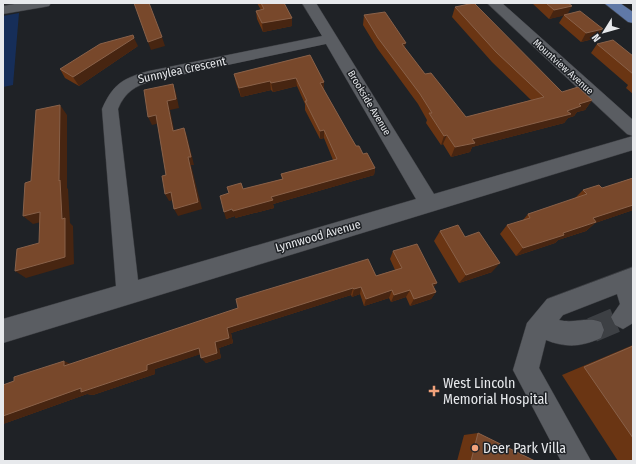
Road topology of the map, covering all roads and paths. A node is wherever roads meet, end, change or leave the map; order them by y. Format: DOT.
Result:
graph roads {
  1 [pos="44,3"];
  2 [pos="308,3"];
  3 [pos="494,3"];
  4 [pos="611,3"];
  5 [pos="3,10"];
  6 [pos="633,20"];
  7 [pos="331,39"];
  8 [pos="633,130"];
  9 [pos="633,143"];
  10 [pos="429,203"];
  11 [pos="629,278"];
  12 [pos="128,292"];
  13 [pos="623,317"];
  14 [pos="541,325"];
  15 [pos="592,330"];
  16 [pos="3,331"];
  17 [pos="577,461"];
  1 -- 5 [label="street"];
  2 -- 7 [label="street, Brookside Avenue"];
  3 -- 8 [label="street, Mountview Avenue"];
  4 -- 6 [label="main road"];
  7 -- 10 [label="street, Brookside Avenue"];
  7 -- 12 [label="street, Sunnylea Crescent"];
  9 -- 10 [label="street, Lynnwood Avenue"];
  10 -- 12 [label="street, Lynnwood Avenue"];
  11 -- 13 [label="street"];
  11 -- 14 [label="street"];
  12 -- 16 [label="street, Lynnwood Avenue"];
  14 -- 15 [label="street"];
  14 -- 17 [label="street"];
}
